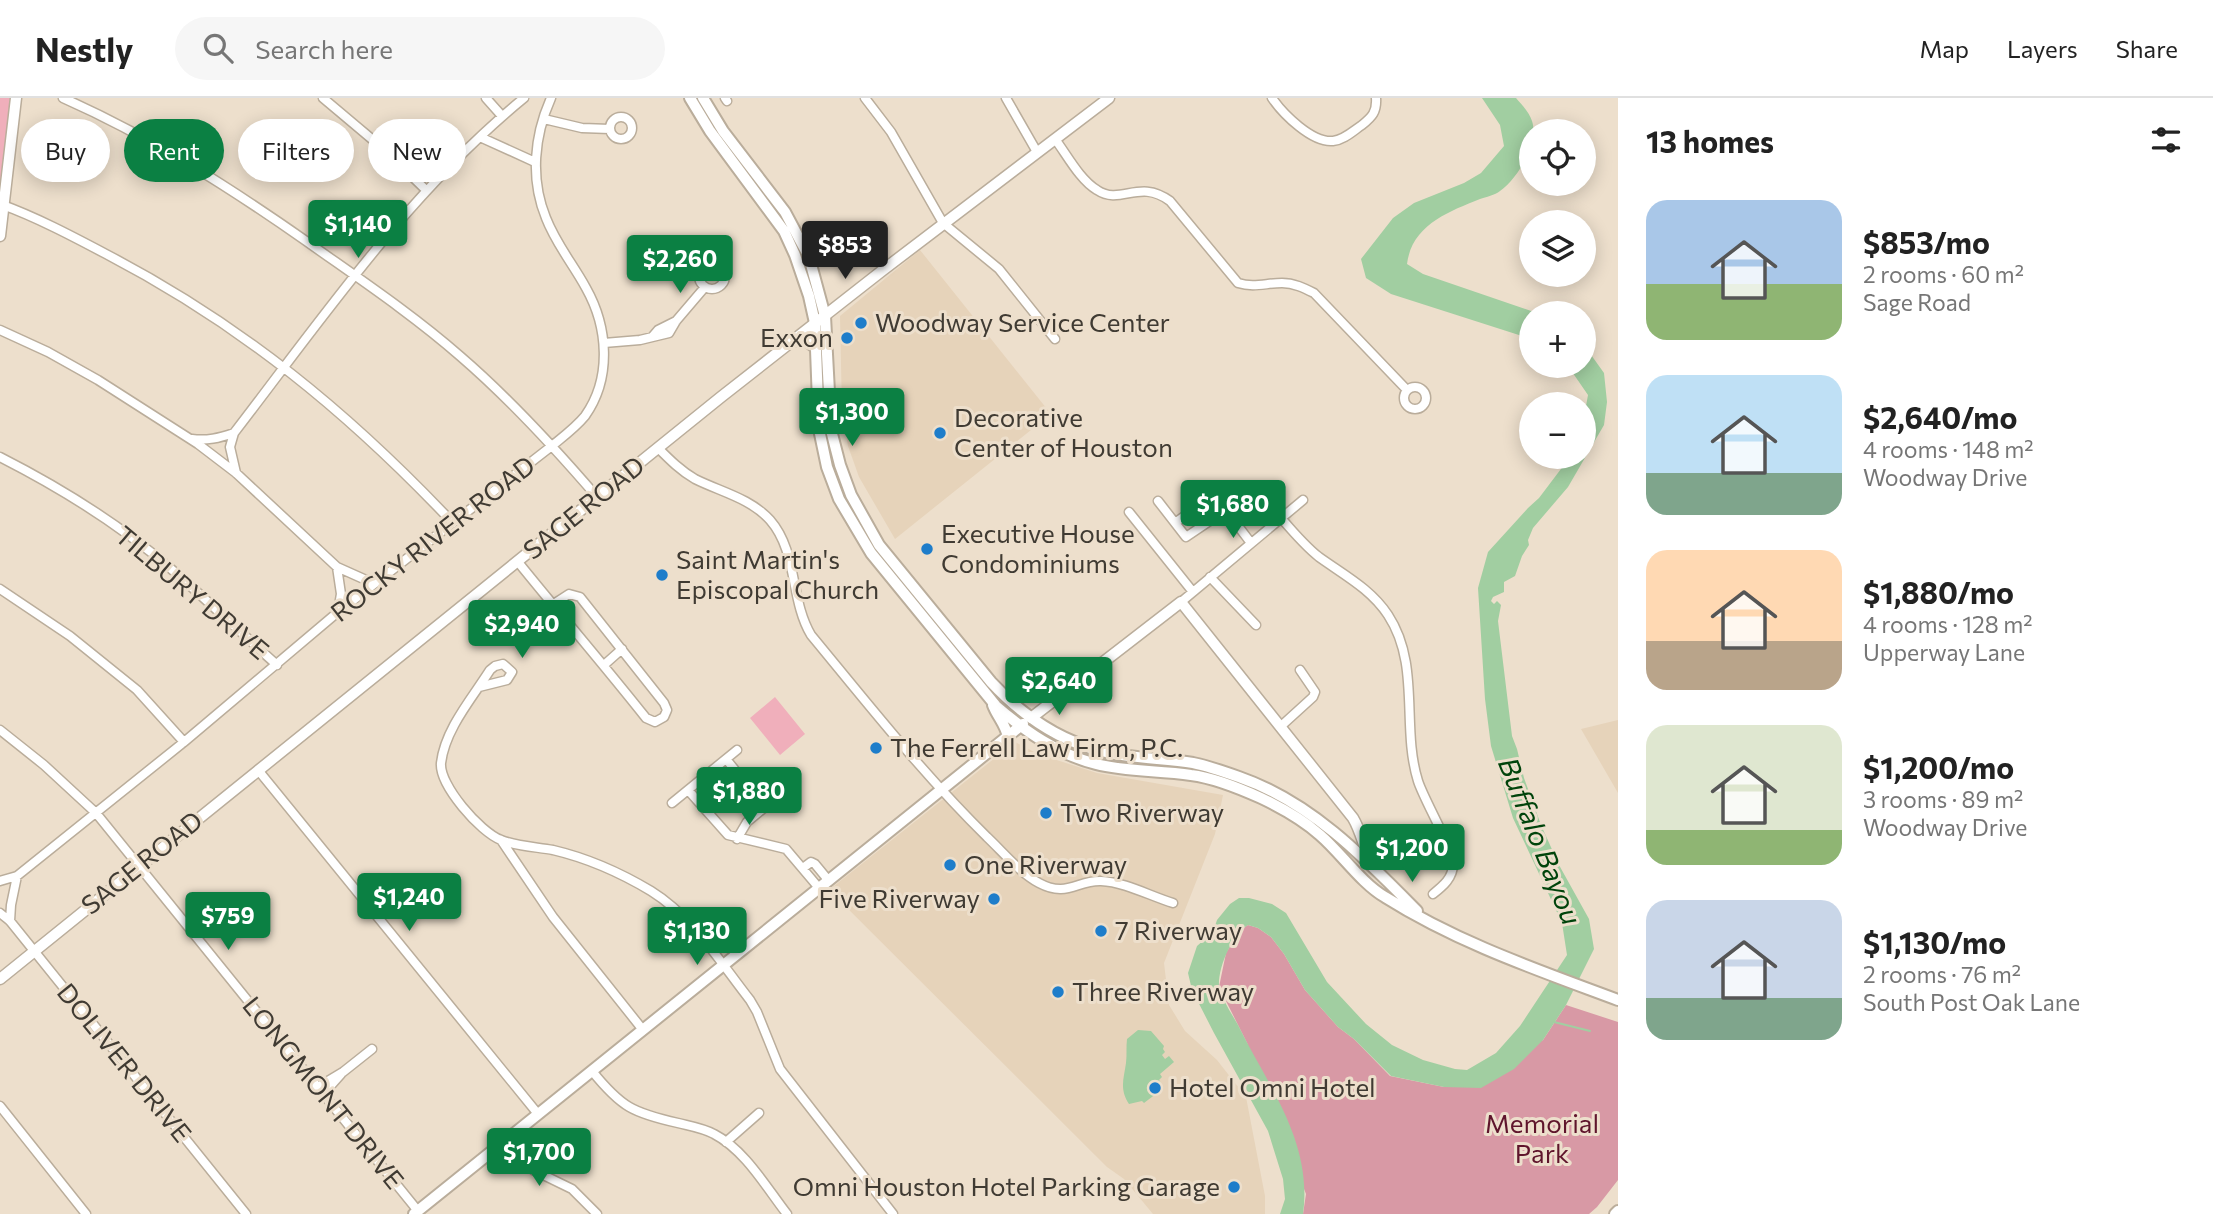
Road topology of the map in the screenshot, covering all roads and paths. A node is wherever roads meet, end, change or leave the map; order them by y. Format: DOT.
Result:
graph roads {
  1 [pos="16,98"];
  2 [pos="63,98"];
  3 [pos="323,98"];
  4 [pos="486,98"];
  5 [pos="524,98"];
  6 [pos="551,98"];
  7 [pos="691,98"];
  8 [pos="703,98"];
  9 [pos="865,98"];
  10 [pos="1006,98"];
  11 [pos="1109,98"];
  12 [pos="1272,98"];
  13 [pos="1376,98"];
  14 [pos="502,116"];
  15 [pos="544,119"];
  16 [pos="610,129"];
  17 [pos="480,137"];
  18 [pos="1055,139"];
  19 [pos="1037,152"];
  20 [pos="535,162"];
  21 [pos="746,169"];
  22 [pos="426,190"];
  23 [pos="2,205"];
  24 [pos="943,223"];
  25 [pos="789,228"];
  26 [pos="0,236"];
  27 [pos="355,276"];
  28 [pos="705,287"];
  29 [pos="825,316"];
  30 [pos="815,323"];
  31 [pos="0,330"];
  32 [pos="1055,339"];
  33 [pos="794,340"];
  34 [pos="604,343"];
  35 [pos="816,348"];
  36 [pos="285,366"];
  37 [pos="1407,390"];
  38 [pos="234,433"];
  39 [pos="188,438"];
  40 [pos="553,445"];
  41 [pos="658,449"];
  42 [pos="0,457"];
  43 [pos="236,473"];
  44 [pos="597,497"];
  45 [pos="1303,500"];
  46 [pos="1158,501"];
  47 [pos="1226,510"];
  48 [pos="1129,512"];
  49 [pos="1282,519"];
  50 [pos="453,523"];
  51 [pos="1175,523"];
  52 [pos="871,543"];
  53 [pos="1251,543"];
  54 [pos="518,562"];
  55 [pos="337,567"];
  56 [pos="1210,578"];
  57 [pos="380,579"];
  58 [pos="0,589"];
  59 [pos="1193,592"];
  60 [pos="1181,602"];
  61 [pos="552,605"];
  62 [pos="338,612"];
  63 [pos="1256,625"];
  64 [pos="944,635"];
  65 [pos="622,649"];
  66 [pos="276,665"];
  67 [pos="604,665"];
  68 [pos="1300,670"];
  69 [pos="479,687"];
  70 [pos="991,701"];
  71 [pos="1031,718"];
  72 [pos="1020,727"];
  73 [pos="1280,727"];
  74 [pos="0,730"];
  75 [pos="1008,737"];
  76 [pos="184,742"];
  77 [pos="737,750"];
  78 [pos="726,759"];
  79 [pos="1156,766"];
  80 [pos="258,770"];
  81 [pos="688,790"];
  82 [pos="941,791"];
  83 [pos="776,798"];
  84 [pos="672,803"];
  85 [pos="765,807"];
  86 [pos="1346,810"];
  87 [pos="96,813"];
  88 [pos="1315,824"];
  89 [pos="1338,835"];
  90 [pos="737,839"];
  91 [pos="501,840"];
  92 [pos="139,865"];
  93 [pos="803,868"];
  94 [pos="1376,870"];
  95 [pos="17,876"];
  96 [pos="0,881"];
  97 [pos="829,881"];
  98 [pos="819,888"];
  99 [pos="1433,894"];
  100 [pos="1173,902"];
  101 [pos="0,913"];
  102 [pos="1426,920"];
  103 [pos="10,921"];
  104 [pos="34,950"];
  105 [pos="723,966"];
  106 [pos="0,979"];
  107 [pos="1613,998"];
  108 [pos="643,1030"];
  109 [pos="372,1049"];
  110 [pos="592,1071"];
  111 [pos="321,1090"];
  112 [pos="0,1106"];
  113 [pos="759,1112"];
  114 [pos="538,1115"];
  115 [pos="505,1141"];
  116 [pos="726,1142"];
  117 [pos="416,1212"];
  118 [pos="86,1214"];
  119 [pos="246,1214"];
  120 [pos="597,1214"];
  121 [pos="787,1214"];
  122 [pos="893,1214"];
  1 -- 23 [label="street"];
  2 -- 27 [label="street"];
  3 -- 22 [label="street"];
  4 -- 14 [label="street"];
  5 -- 14 [label="street"];
  6 -- 15 [label="street, ROCKY RIVER ROAD"];
  7 -- 21 [label="main road"];
  8 -- 21 [label="main road"];
  9 -- 24 [label="street"];
  10 -- 19 [label="street"];
  11 -- 18 [label="street, SAGE ROAD"];
  12 -- 13 [label="street"];
  14 -- 17 [label="street"];
  15 -- 16 [label="street"];
  15 -- 20 [label="street, ROCKY RIVER ROAD"];
  17 -- 20 [label="street"];
  17 -- 22 [label="street"];
  18 -- 19 [label="street, SAGE ROAD"];
  18 -- 37 [label="street"];
  19 -- 24 [label="street, SAGE ROAD"];
  20 -- 34 [label="street, ROCKY RIVER ROAD"];
  21 -- 25 [label="main road"];
  22 -- 27 [label="street"];
  23 -- 26 [label="street"];
  23 -- 36 [label="street"];
  24 -- 29 [label="street, SAGE ROAD"];
  24 -- 32 [label="street"];
  25 -- 29 [label="main road"];
  25 -- 30 [label="main road"];
  27 -- 36 [label="street"];
  27 -- 40 [label="street"];
  28 -- 34 [label="street"];
  29 -- 30 [label="street, SAGE ROAD"];
  29 -- 52 [label="main road"];
  30 -- 33 [label="street, SAGE ROAD"];
  30 -- 35 [label="main road"];
  31 -- 39 [label="street"];
  33 -- 35 [label="main road"];
  33 -- 41 [label="street, SAGE ROAD"];
  34 -- 40 [label="street, ROCKY RIVER ROAD"];
  35 -- 52 [label="main road"];
  36 -- 38 [label="street"];
  36 -- 50 [label="street"];
  38 -- 39 [label="street"];
  38 -- 43 [label="street"];
  39 -- 43 [label="street"];
  40 -- 44 [label="street"];
  40 -- 50 [label="street, ROCKY RIVER ROAD"];
  41 -- 44 [label="street, SAGE ROAD"];
  41 -- 82 [label="street"];
  42 -- 66 [label="street, TILBURY DRIVE"];
  43 -- 55 [label="street"];
  44 -- 54 [label="street, SAGE ROAD"];
  45 -- 49 [label="street"];
  46 -- 51 [label="street"];
  47 -- 51 [label="street"];
  47 -- 51 [label="street"];
  47 -- 53 [label="street"];
  48 -- 59 [label="street"];
  49 -- 53 [label="street"];
  49 -- 99 [label="street"];
  50 -- 57 [label="street, ROCKY RIVER ROAD"];
  52 -- 64 [label="main road"];
  53 -- 56 [label="street"];
  54 -- 61 [label="street"];
  54 -- 80 [label="street, SAGE ROAD"];
  55 -- 57 [label="street"];
  55 -- 62 [label="street"];
  56 -- 59 [label="street"];
  56 -- 63 [label="street"];
  57 -- 62 [label="street, ROCKY RIVER ROAD"];
  58 -- 76 [label="street"];
  59 -- 60 [label="street"];
  60 -- 71 [label="street"];
  60 -- 73 [label="street"];
  61 -- 65 [label="street"];
  61 -- 67 [label="street"];
  62 -- 66 [label="street, ROCKY RIVER ROAD"];
  64 -- 70 [label="main road"];
  64 -- 71 [label="main road"];
  65 -- 67 [label="street"];
  65 -- 67 [label="street"];
  66 -- 76 [label="street, ROCKY RIVER ROAD"];
  68 -- 73 [label="street"];
  69 -- 91 [label="street"];
  70 -- 72 [label="main road"];
  70 -- 75 [label="main road"];
  71 -- 72 [label="main road"];
  71 -- 79 [label="main road"];
  72 -- 75 [label="main road"];
  72 -- 79 [label="main road"];
  73 -- 86 [label="street"];
  74 -- 87 [label="street, LONGMONT DRIVE"];
  75 -- 82 [label="main road"];
  76 -- 87 [label="street, ROCKY RIVER ROAD"];
  77 -- 78 [label="street"];
  78 -- 81 [label="street"];
  78 -- 85 [label="street"];
  79 -- 88 [label="main road"];
  80 -- 92 [label="street, SAGE ROAD"];
  80 -- 114 [label="street"];
  81 -- 84 [label="street"];
  81 -- 90 [label="street"];
  82 -- 97 [label="main road"];
  82 -- 100 [label="street"];
  83 -- 85 [label="street"];
  85 -- 90 [label="street"];
  86 -- 89 [label="street"];
  86 -- 94 [label="street"];
  87 -- 92 [label="street, LONGMONT DRIVE"];
  87 -- 95 [label="street, ROCKY RIVER ROAD"];
  88 -- 89 [label="main road"];
  88 -- 102 [label="main road"];
  89 -- 94 [label="main road"];
  90 -- 93 [label="street"];
  91 -- 105 [label="street"];
  91 -- 108 [label="street"];
  92 -- 104 [label="street, SAGE ROAD"];
  92 -- 111 [label="street, LONGMONT DRIVE"];
  93 -- 97 [label="street"];
  93 -- 98 [label="street"];
  94 -- 102 [label="main road"];
  95 -- 96 [label="street, ROCKY RIVER ROAD"];
  95 -- 103 [label="street"];
  97 -- 98 [label="main road"];
  98 -- 105 [label="main road"];
  101 -- 103 [label="street, DOLIVER DRIVE"];
  102 -- 107 [label="main road"];
  103 -- 104 [label="street, DOLIVER DRIVE"];
  104 -- 106 [label="street, SAGE ROAD"];
  104 -- 119 [label="street, DOLIVER DRIVE"];
  105 -- 108 [label="main road"];
  105 -- 122 [label="street"];
  108 -- 110 [label="main road"];
  109 -- 111 [label="street"];
  110 -- 114 [label="main road"];
  110 -- 116 [label="street"];
  111 -- 117 [label="street, LONGMONT DRIVE"];
  112 -- 118 [label="street"];
  113 -- 116 [label="street"];
  114 -- 115 [label="main road"];
  115 -- 117 [label="main road"];
  115 -- 120 [label="street"];
  116 -- 121 [label="street"];
}
